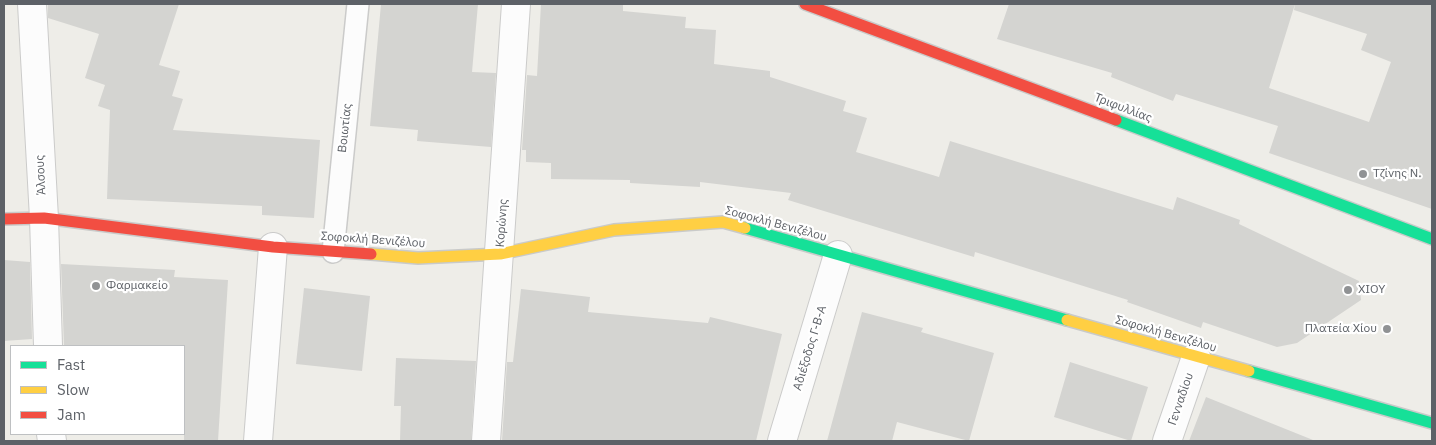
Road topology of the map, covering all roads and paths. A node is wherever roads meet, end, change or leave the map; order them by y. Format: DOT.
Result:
graph roads {
  1 [pos="32,4"];
  2 [pos="358,4"];
  3 [pos="516,4"];
  4 [pos="805,4"];
  5 [pos="44,218"];
  6 [pos="4,219"];
  7 [pos="1432,239"];
  8 [pos="273,247"];
  9 [pos="333,252"];
  10 [pos="500,254"];
  11 [pos="838,255"];
  12 [pos="48,345"];
  13 [pos="1196,357"];
  14 [pos="1432,423"];
  15 [pos="258,441"];
  16 [pos="486,441"];
  17 [pos="782,441"];
  18 [pos="1167,441"];
  1 -- 5 [label="street, Άλσους"];
  2 -- 9 [label="lane, Βοιωτίας"];
  3 -- 10 [label="street, Κορώνης"];
  4 -- 7 [label="street, Τριφυλλίας"];
  5 -- 6 [label="street, Σοφοκλή Βενιζέλου"];
  5 -- 8 [label="street, Σοφοκλή Βενιζέλου"];
  5 -- 12 [label="street, Άλσους"];
  8 -- 9 [label="street, Σοφοκλή Βενιζέλου"];
  8 -- 15 [label="street"];
  9 -- 10 [label="street, Σοφοκλή Βενιζέλου"];
  10 -- 11 [label="street, Σοφοκλή Βενιζέλου"];
  10 -- 16 [label="street, Κορώνης"];
  11 -- 13 [label="street, Σοφοκλή Βενιζέλου"];
  11 -- 17 [label="street, Αδιέξοδος Γ-Β-Α"];
  13 -- 14 [label="street, Σοφοκλή Βενιζέλου"];
  13 -- 18 [label="street, Γενναδίου"];
}
